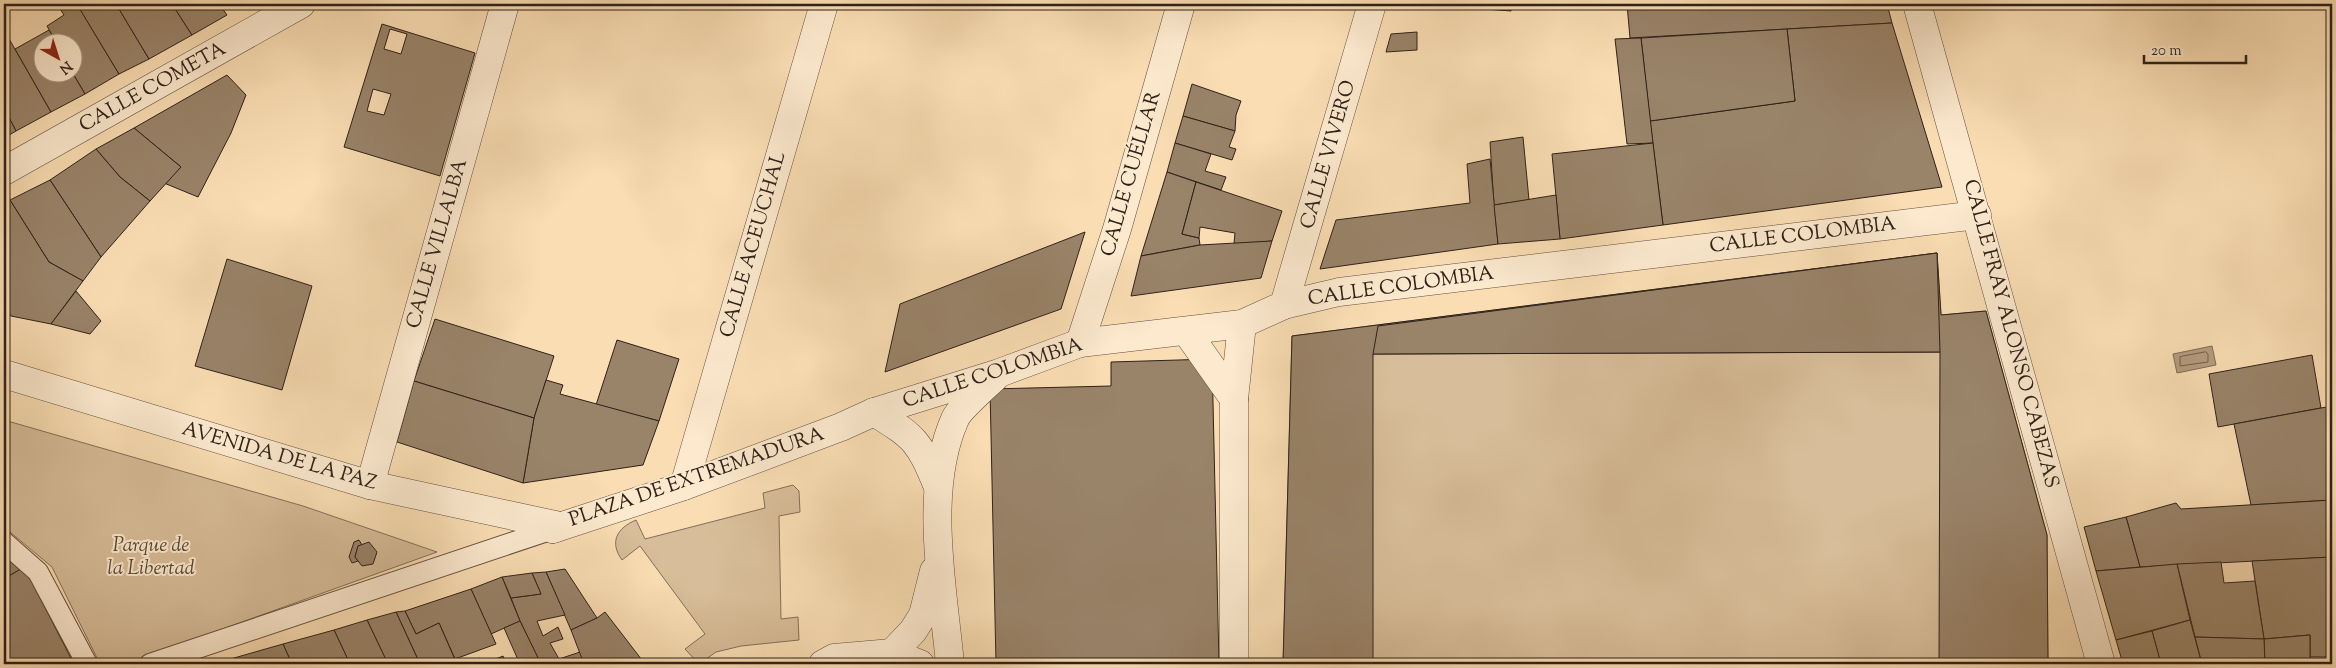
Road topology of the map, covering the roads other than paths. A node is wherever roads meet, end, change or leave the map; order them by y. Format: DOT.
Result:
graph roads {
  1 [pos="302,4"];
  2 [pos="505,4"];
  3 [pos="824,4"];
  4 [pos="1181,4"];
  5 [pos="1372,4"];
  6 [pos="1918,4"];
  7 [pos="4,172"];
  8 [pos="1978,214"];
  9 [pos="1284,305"];
  10 [pos="1242,324"];
  11 [pos="1186,331"];
  12 [pos="1080,343"];
  13 [pos="999,373"];
  14 [pos="4,374"];
  15 [pos="1234,399"];
  16 [pos="874,412"];
  17 [pos="841,427"];
  18 [pos="370,485"];
  19 [pos="684,486"];
  20 [pos="938,487"];
  21 [pos="553,529"];
  22 [pos="4,542"];
  23 [pos="940,550"];
  24 [pos="892,652"];
  25 [pos="87,664"];
  26 [pos="150,664"];
  27 [pos="823,664"];
  28 [pos="920,664"];
  29 [pos="950,664"];
  30 [pos="1234,664"];
  31 [pos="2101,664"];
  1 -- 7 [label="street, CALLE COMETA"];
  2 -- 18 [label="street, CALLE VILLALBA"];
  3 -- 19 [label="street, CALLE ACEUCHAL"];
  4 -- 12 [label="street, CALLE CUÉLLAR"];
  5 -- 9 [label="street, CALLE VIVERO"];
  6 -- 8 [label="street, CALLE FRAY ALONSO CABEZAS"];
  8 -- 9 [label="street, CALLE COLOMBIA"];
  8 -- 31 [label="street, CALLE FRAY ALONSO CABEZAS"];
  9 -- 10 [label="street, CALLE COLOMBIA"];
  10 -- 11 [label="street, CALLE COLOMBIA"];
  10 -- 15 [label="street"];
  11 -- 12 [label="street, CALLE COLOMBIA"];
  11 -- 15 [label="street"];
  12 -- 13 [label="street, CALLE COLOMBIA"];
  13 -- 16 [label="street, CALLE COLOMBIA"];
  13 -- 20 [label="street"];
  14 -- 18 [label="street, AVENIDA DE LA PAZ"];
  15 -- 30 [label="street"];
  16 -- 17 [label="street, CALLE COLOMBIA"];
  16 -- 20 [label="street"];
  17 -- 19 [label="street, PLAZA DE EXTREMADURA"];
  18 -- 21 [label="street, AVENIDA DE LA PAZ"];
  19 -- 21 [label="street, PLAZA DE EXTREMADURA"];
  20 -- 23 [label="street"];
  21 -- 26 [label="street"];
  22 -- 25 [label="street"];
  23 -- 24 [label="street"];
  23 -- 29 [label="street"];
  24 -- 27 [label="street"];
  24 -- 28 [label="street"];
}
